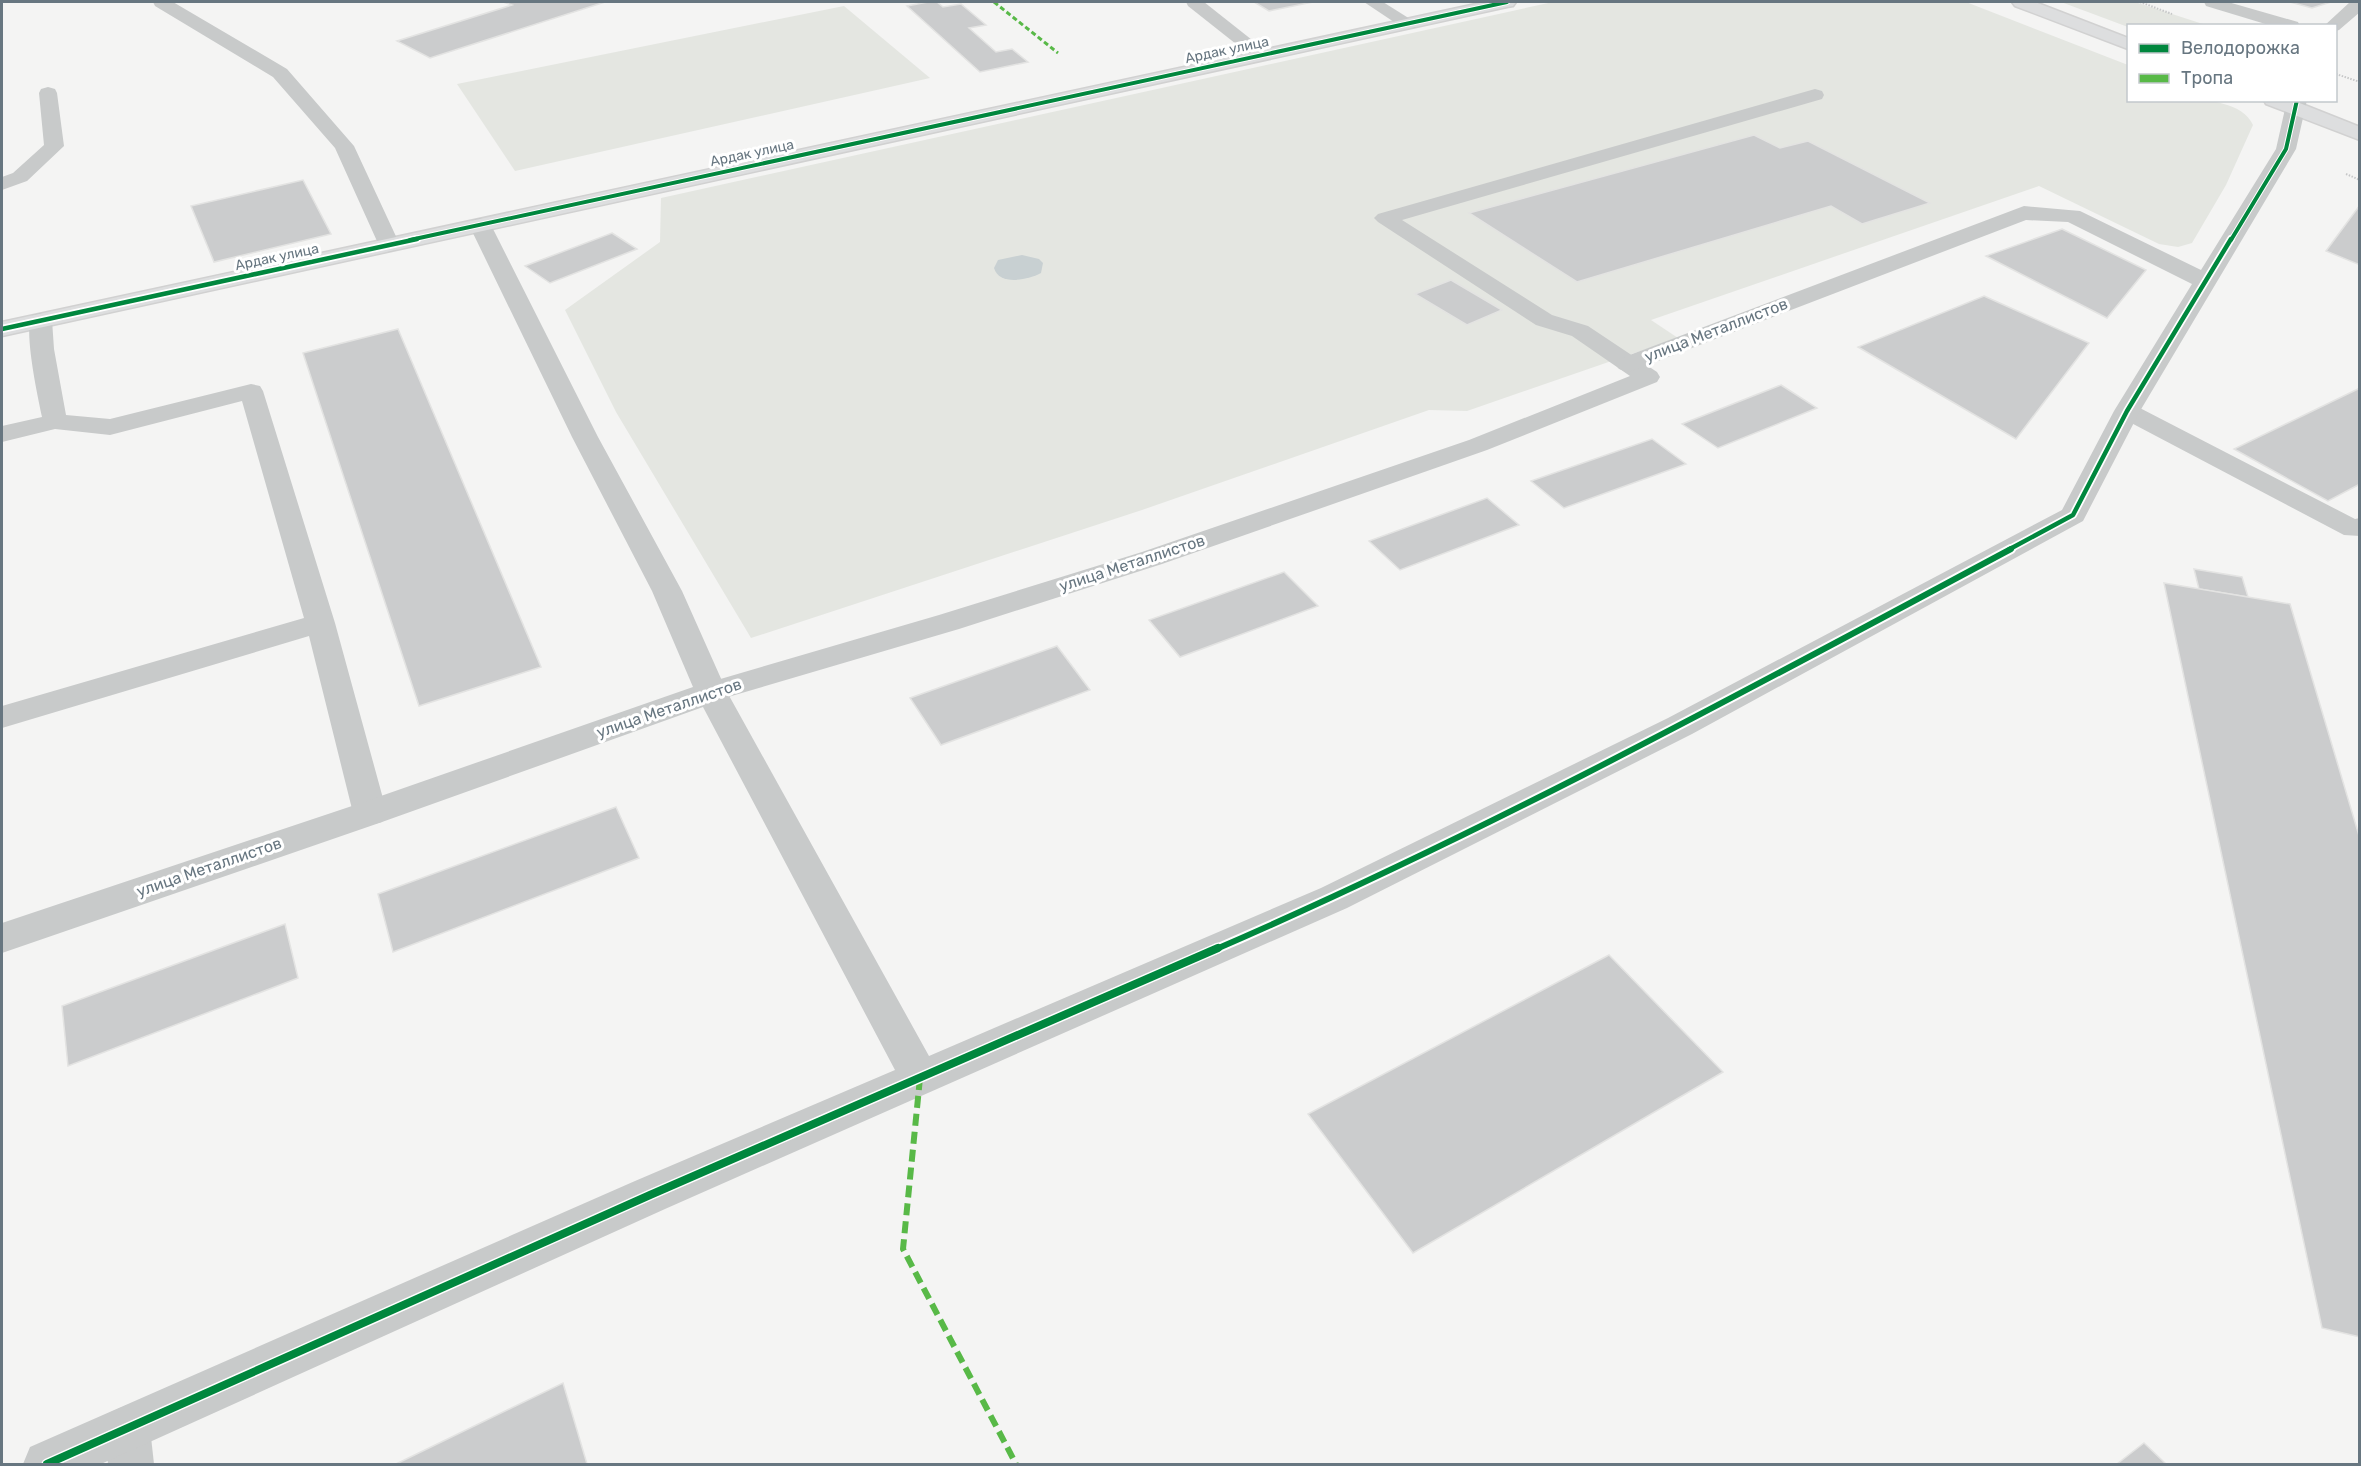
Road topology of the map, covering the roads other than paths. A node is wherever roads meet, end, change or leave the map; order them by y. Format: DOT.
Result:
graph roads {
  1 [pos="165,2"];
  2 [pos="1194,2"];
  3 [pos="1371,2"];
  4 [pos="1507,2"];
  5 [pos="2021,2"];
  6 [pos="2212,2"];
  7 [pos="2360,2"];
  8 [pos="1409,24"];
  9 [pos="2285,24"];
  10 [pos="2335,24"];
  11 [pos="2127,44"];
  12 [pos="1262,55"];
  13 [pos="48,93"];
  14 [pos="1815,95"];
  15 [pos="2289,104"];
  16 [pos="2360,134"];
  17 [pos="2,184"];
  18 [pos="480,225"];
  19 [pos="389,245"];
  20 [pos="2205,281"];
  21 [pos="40,320"];
  22 [pos="2,328"];
  23 [pos="1628,364"];
  24 [pos="2127,411"];
  25 [pos="55,421"];
  26 [pos="2,434"];
  27 [pos="2358,533"];
  28 [pos="320,623"];
  29 [pos="711,692"];
  30 [pos="2,717"];
  31 [pos="370,813"];
  32 [pos="2,938"];
  33 [pos="920,1078"];
  34 [pos="129,1446"];
  35 [pos="47,1464"];
  1 -- 19 [label="street"];
  2 -- 12 [label="street"];
  3 -- 8 [label="lane"];
  4 -- 8 [label="street, Ардак улица"];
  5 -- 11 [label="street"];
  6 -- 9 [label="lane"];
  7 -- 10 [label="street"];
  8 -- 12 [label="street, Ардак улица"];
  12 -- 18 [label="street, Ардак улица"];
  13 -- 17 [label="lane"];
  14 -- 23 [label="lane"];
  15 -- 16 [label="street"];
  15 -- 20 [label="street"];
  18 -- 19 [label="street, Ардак улица"];
  18 -- 29 [label="street"];
  19 -- 21 [label="street, Ардак улица"];
  20 -- 23 [label="street, улица Металлистов"];
  20 -- 24 [label="street"];
  21 -- 22 [label="street, Ардак улица"];
  21 -- 25 [label="lane"];
  23 -- 29 [label="lane, улица Металлистов"];
  24 -- 27 [label="lane"];
  24 -- 33 [label="street"];
  25 -- 26 [label="lane"];
  25 -- 28 [label="lane"];
  28 -- 30 [label="lane"];
  28 -- 31 [label="lane"];
  29 -- 31 [label="street, улица Металлистов"];
  29 -- 33 [label="street"];
  31 -- 32 [label="street, улица Металлистов"];
  33 -- 34 [label="street"];
  34 -- 35 [label="street"];
}
